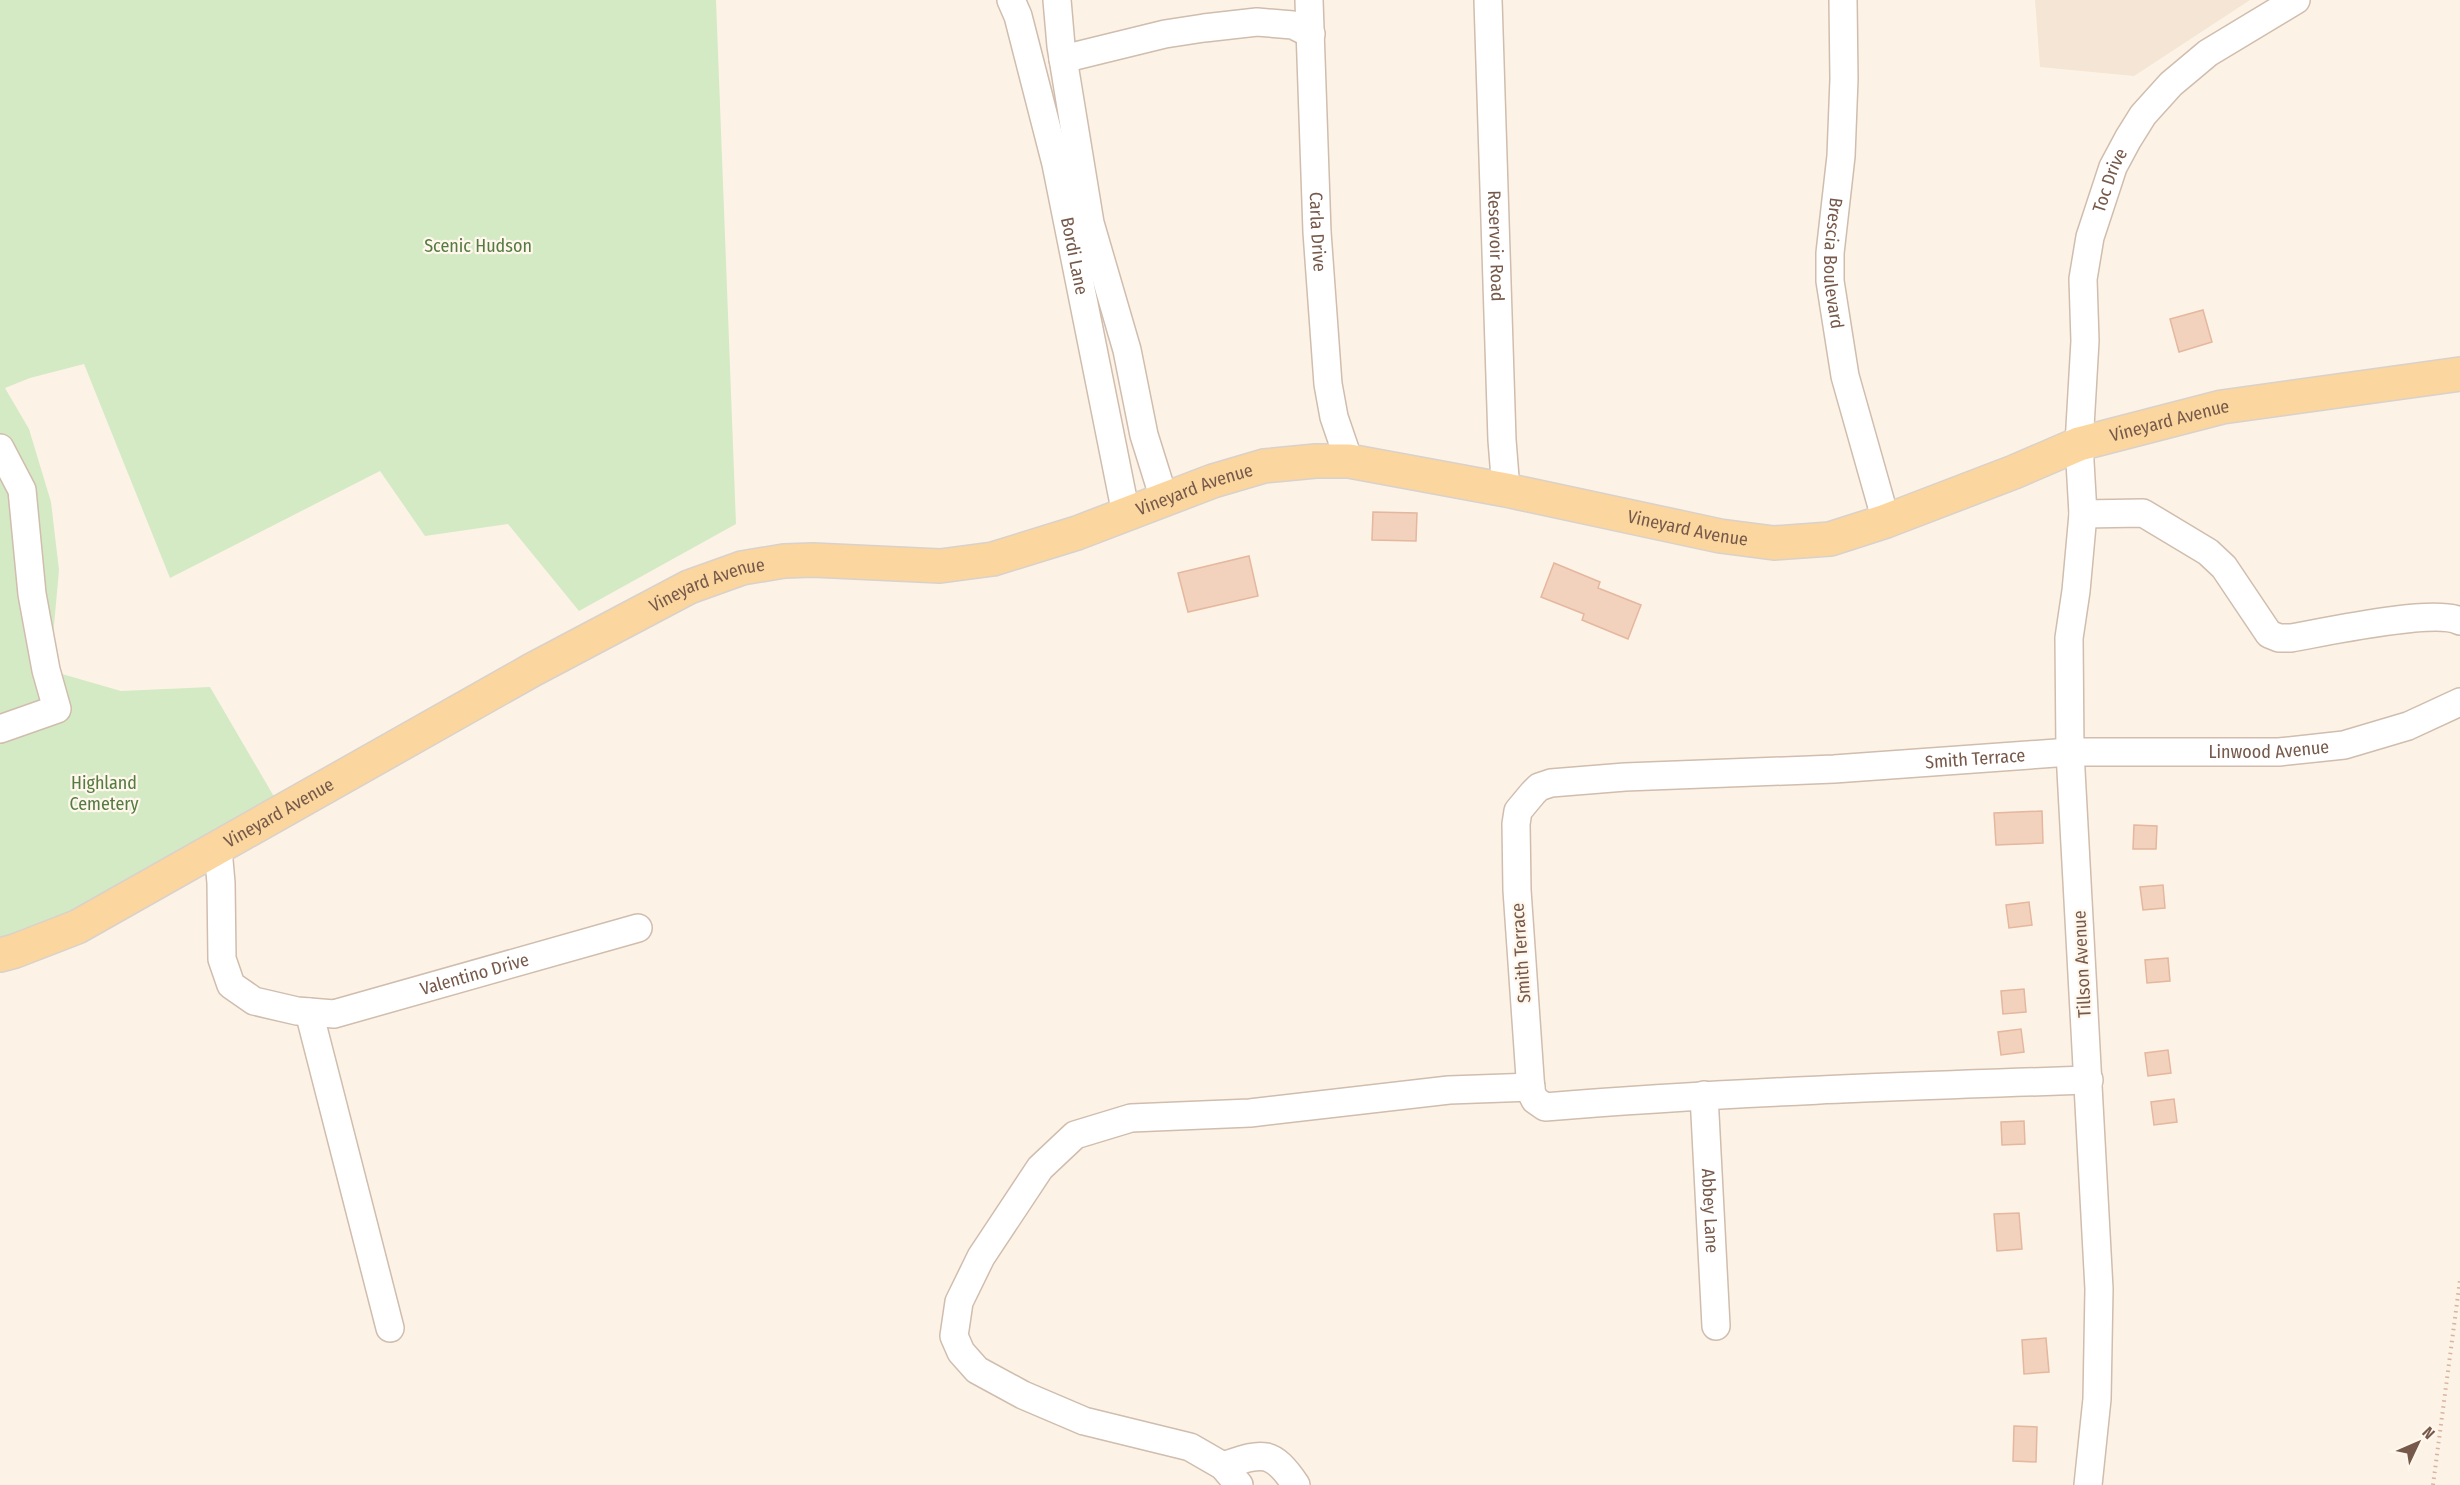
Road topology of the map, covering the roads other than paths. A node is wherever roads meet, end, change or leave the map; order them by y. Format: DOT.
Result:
graph roads {
  1 [pos="1057,0"];
  2 [pos="1309,0"];
  3 [pos="1488,0"];
  4 [pos="1843,0"];
  5 [pos="2296,0"];
  6 [pos="1019,5"];
  7 [pos="1311,34"];
  8 [pos="1063,59"];
  9 [pos="2460,374"];
  10 [pos="2079,444"];
  11 [pos="0,448"];
  12 [pos="1350,461"];
  13 [pos="1506,490"];
  14 [pos="1164,499"];
  15 [pos="1126,514"];
  16 [pos="2083,514"];
  17 [pos="1886,521"];
  18 [pos="2460,621"];
  19 [pos="2460,702"];
  20 [pos="0,729"];
  21 [pos="2070,752"];
  22 [pos="218,849"];
  23 [pos="638,928"];
  24 [pos="0,955"];
  25 [pos="309,1012"];
  26 [pos="2089,1080"];
  27 [pos="1531,1087"];
  28 [pos="1704,1095"];
  29 [pos="1716,1326"];
  30 [pos="390,1328"];
  31 [pos="1231,1475"];
  32 [pos="1296,1485"];
  33 [pos="2088,1485"];
  1 -- 8 [label="street"];
  2 -- 7 [label="street, Carla Drive"];
  3 -- 13 [label="street, Reservoir Road"];
  4 -- 17 [label="street, Brescia Boulevard"];
  5 -- 10 [label="street, Toc Drive"];
  6 -- 15 [label="street, Bordi Lane"];
  7 -- 8 [label="street"];
  7 -- 12 [label="street, Carla Drive"];
  8 -- 14 [label="street"];
  9 -- 10 [label="main road, Vineyard Avenue"];
  10 -- 16 [label="street, Tillson Avenue"];
  10 -- 17 [label="main road, Vineyard Avenue"];
  11 -- 20 [label="street"];
  12 -- 13 [label="main road, Vineyard Avenue"];
  12 -- 14 [label="main road, Vineyard Avenue"];
  13 -- 17 [label="main road, Vineyard Avenue"];
  14 -- 15 [label="main road, Vineyard Avenue"];
  15 -- 22 [label="main road, Vineyard Avenue"];
  16 -- 18 [label="street"];
  16 -- 21 [label="street, Tillson Avenue"];
  19 -- 21 [label="street, Linwood Avenue"];
  21 -- 26 [label="street, Tillson Avenue"];
  21 -- 27 [label="street, Smith Terrace"];
  22 -- 24 [label="main road, Vineyard Avenue"];
  22 -- 25 [label="street, Valentino Drive"];
  23 -- 25 [label="street, Valentino Drive"];
  25 -- 30 [label="street"];
  26 -- 28 [label="street"];
  26 -- 33 [label="street, Tillson Avenue"];
  27 -- 28 [label="street"];
  27 -- 31 [label="street"];
  28 -- 29 [label="street, Abbey Lane"];
  31 -- 32 [label="street"];
}
